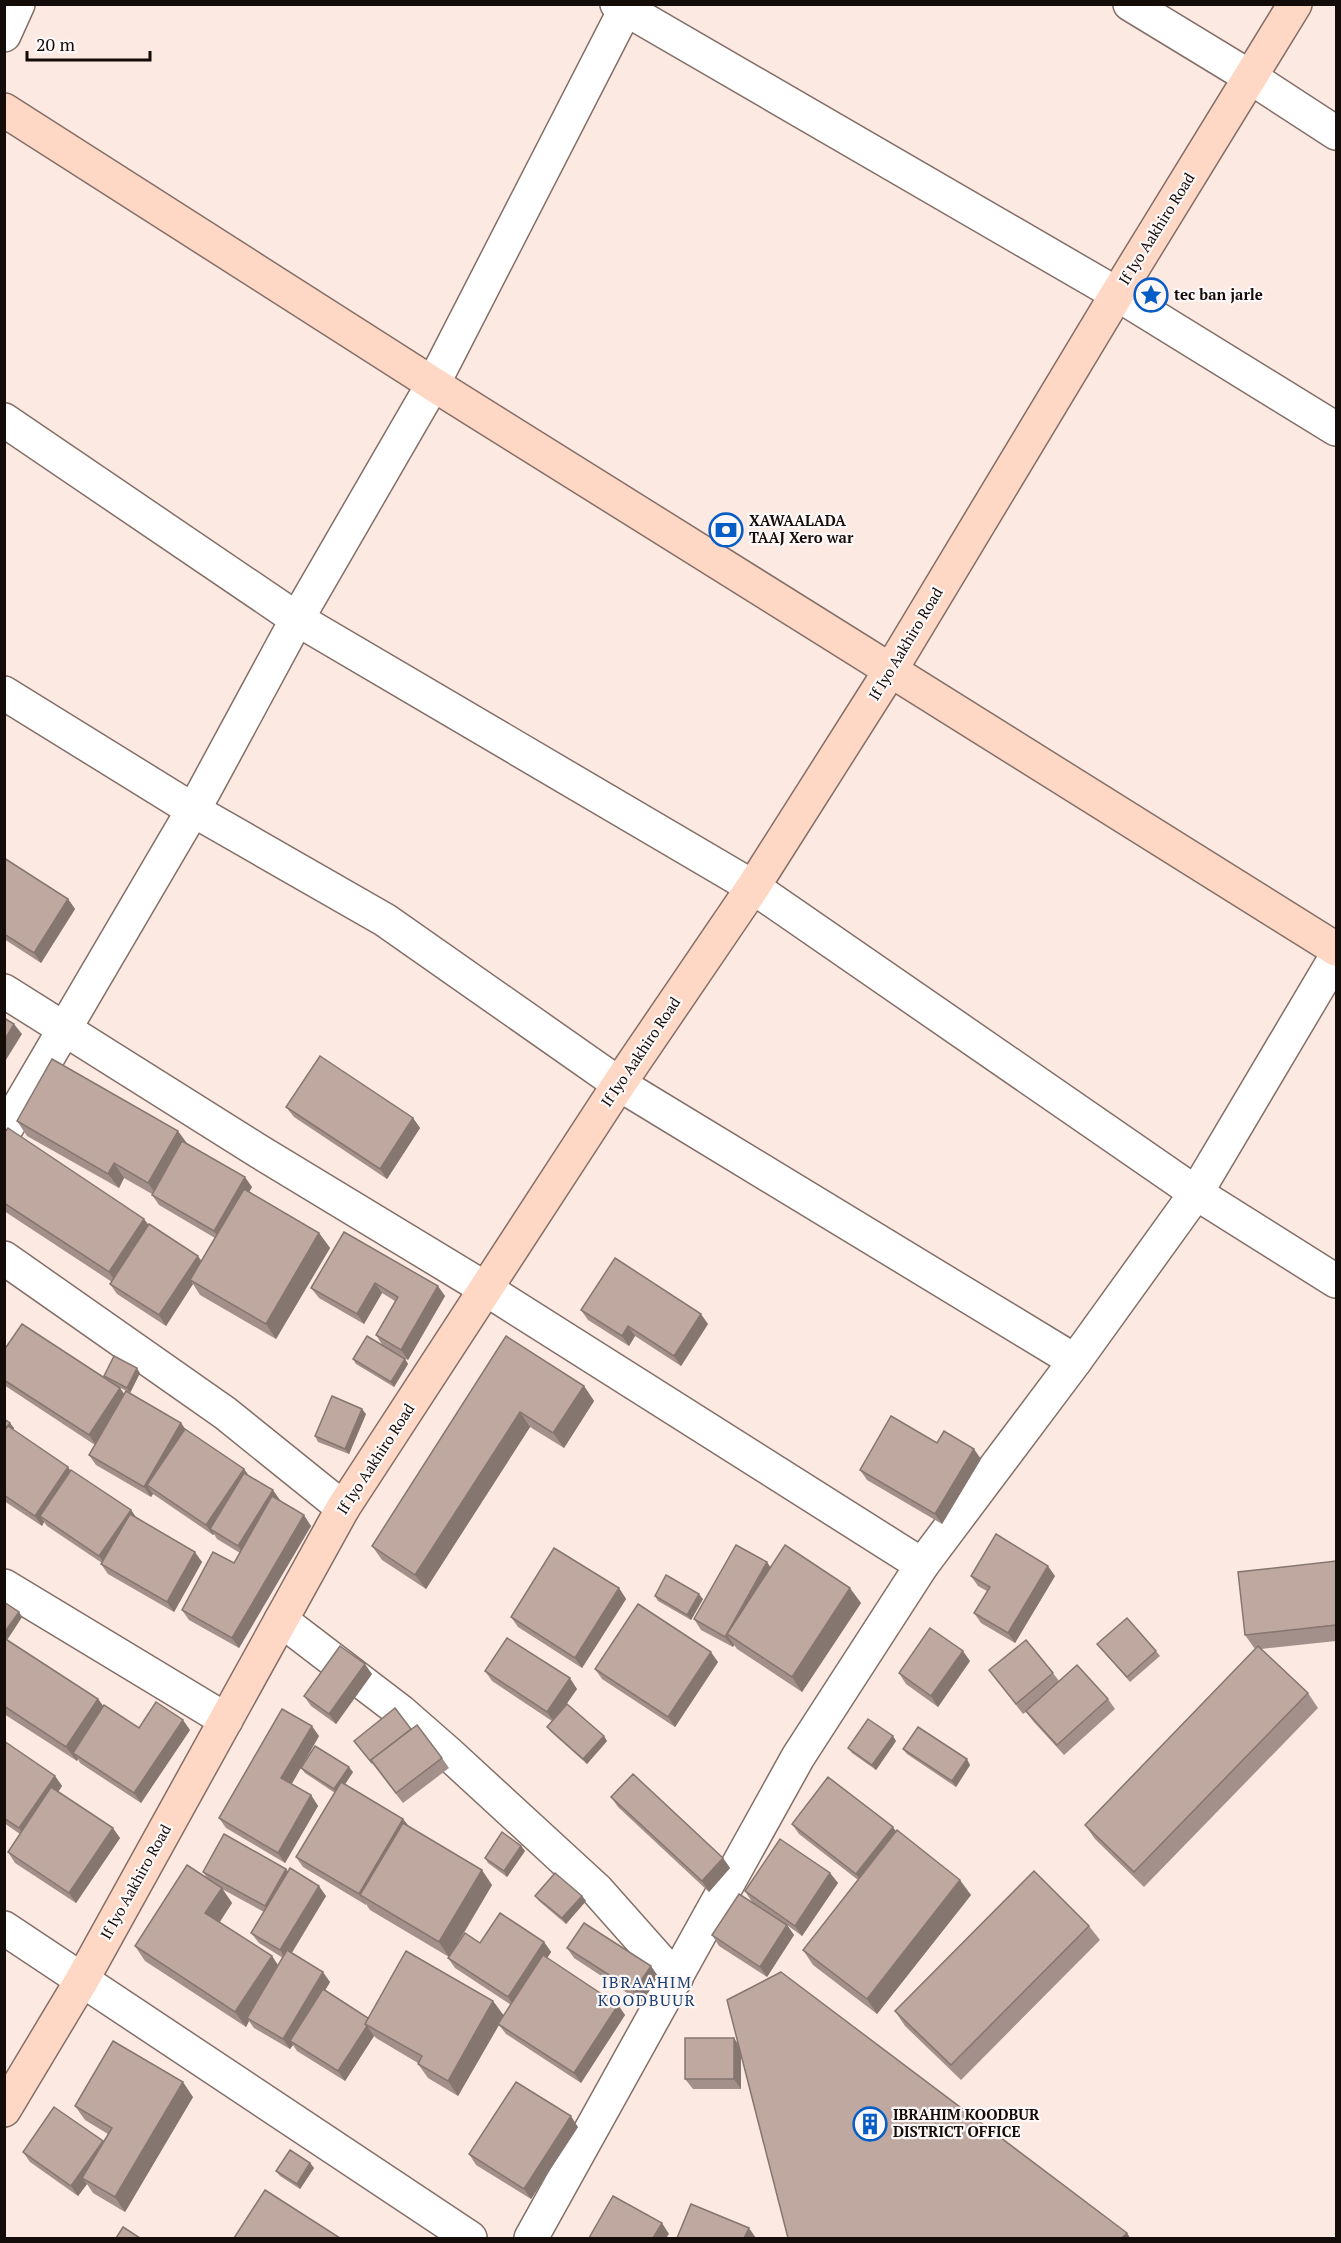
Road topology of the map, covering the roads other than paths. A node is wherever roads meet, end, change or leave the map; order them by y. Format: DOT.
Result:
graph roads {
  1 [pos="18,4"];
  2 [pos="1130,4"];
  3 [pos="1295,4"];
  4 [pos="623,6"];
  5 [pos="4,35"];
  6 [pos="1250,77"];
  7 [pos="4,110"];
  8 [pos="1336,133"];
  9 [pos="1117,294"];
  10 [pos="433,384"];
  11 [pos="4,420"];
  12 [pos="1336,429"];
  13 [pos="297,619"];
  14 [pos="890,671"];
  15 [pos="4,693"];
  16 [pos="193,810"];
  17 [pos="753,887"];
  18 [pos="1336,950"];
  19 [pos="1336,957"];
  20 [pos="4,991"];
  21 [pos="65,1030"];
  22 [pos="620,1084"];
  23 [pos="4,1132"];
  24 [pos="1196,1193"];
  25 [pos="4,1258"];
  26 [pos="1336,1281"];
  27 [pos="486,1289"];
  28 [pos="1075,1360"];
  29 [pos="343,1508"];
  30 [pos="922,1565"];
  31 [pos="4,1586"];
  32 [pos="281,1620"];
  33 [pos="226,1720"];
  34 [pos="4,1928"];
  35 [pos="676,1979"];
  36 [pos="82,1980"];
  37 [pos="4,2110"];
  38 [pos="470,2238"];
  39 [pos="531,2238"];
  1 -- 5 [label="street"];
  2 -- 6 [label="street"];
  3 -- 6 [label="street, If Iyo Aakhiro Road"];
  4 -- 9 [label="street"];
  4 -- 10 [label="street"];
  6 -- 8 [label="street"];
  6 -- 9 [label="street, If Iyo Aakhiro Road"];
  7 -- 10 [label="street"];
  9 -- 12 [label="street"];
  9 -- 14 [label="street, If Iyo Aakhiro Road"];
  10 -- 13 [label="street"];
  10 -- 14 [label="street"];
  11 -- 13 [label="street"];
  13 -- 16 [label="street"];
  13 -- 17 [label="street"];
  14 -- 17 [label="street, If Iyo Aakhiro Road"];
  14 -- 18 [label="street"];
  15 -- 16 [label="street"];
  16 -- 21 [label="street"];
  16 -- 22 [label="street"];
  17 -- 22 [label="street, If Iyo Aakhiro Road"];
  17 -- 24 [label="street"];
  19 -- 24 [label="street"];
  20 -- 21 [label="street"];
  21 -- 23 [label="street"];
  21 -- 27 [label="street"];
  22 -- 27 [label="street, If Iyo Aakhiro Road"];
  22 -- 28 [label="street"];
  24 -- 26 [label="street"];
  24 -- 28 [label="street"];
  25 -- 29 [label="street"];
  27 -- 29 [label="street, If Iyo Aakhiro Road"];
  27 -- 30 [label="street"];
  28 -- 30 [label="street"];
  29 -- 32 [label="street, If Iyo Aakhiro Road"];
  30 -- 35 [label="street"];
  31 -- 33 [label="street"];
  32 -- 33 [label="street, If Iyo Aakhiro Road"];
  32 -- 35 [label="street"];
  33 -- 36 [label="street, If Iyo Aakhiro Road"];
  34 -- 36 [label="street"];
  35 -- 39 [label="street"];
  36 -- 37 [label="street, If Iyo Aakhiro Road"];
  36 -- 38 [label="street"];
}
